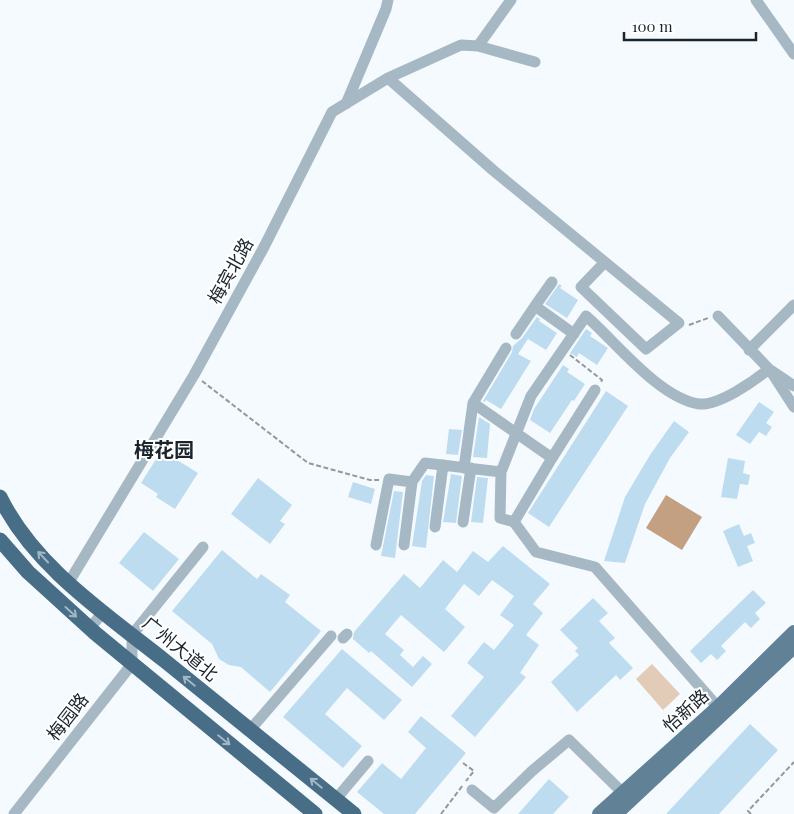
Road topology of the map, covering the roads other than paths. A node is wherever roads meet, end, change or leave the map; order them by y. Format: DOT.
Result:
graph roads {
  1 [pos="388,0"];
  2 [pos="511,0"];
  3 [pos="756,0"];
  4 [pos="478,46"];
  5 [pos="794,54"];
  6 [pos="535,62"];
  7 [pos="388,78"];
  8 [pos="346,104"];
  9 [pos="604,263"];
  10 [pos="552,282"];
  11 [pos="794,305"];
  12 [pos="535,306"];
  13 [pos="718,316"];
  14 [pos="516,334"];
  15 [pos="574,334"];
  16 [pos="506,348"];
  17 [pos="750,350"];
  18 [pos="770,369"];
  19 [pos="794,386"];
  20 [pos="595,390"];
  21 [pos="473,403"];
  22 [pos="794,408"];
  23 [pos="516,434"];
  24 [pos="552,458"];
  25 [pos="444,465"];
  26 [pos="467,468"];
  27 [pos="502,472"];
  28 [pos="412,482"];
  29 [pos="0,497"];
  30 [pos="463,522"];
  31 [pos="514,522"];
  32 [pos="435,527"];
  33 [pos="0,540"];
  34 [pos="404,545"];
  35 [pos="376,546"];
  36 [pos="203,547"];
  37 [pos="69,582"];
  38 [pos="104,611"];
  39 [pos="90,628"];
  40 [pos="794,632"];
  41 [pos="132,635"];
  42 [pos="330,636"];
  43 [pos="794,647"];
  44 [pos="132,664"];
  45 [pos="722,710"];
  46 [pos="250,730"];
  47 [pos="368,761"];
  48 [pos="472,790"];
  49 [pos="623,793"];
  50 [pos="336,800"];
  51 [pos="14,814"];
  52 [pos="315,814"];
  53 [pos="354,814"];
  54 [pos="599,814"];
  55 [pos="618,814"];
  1 -- 8 [label="street"];
  2 -- 4 [label="street"];
  3 -- 5 [label="street"];
  4 -- 6 [label="street"];
  4 -- 7 [label="street, 梅宾北路"];
  7 -- 8 [label="street, 梅宾北路"];
  7 -- 9 [label="street"];
  8 -- 37 [label="street, 梅宾北路"];
  9 -- 9 [label="street"];
  10 -- 12 [label="street"];
  11 -- 17 [label="street"];
  12 -- 14 [label="street"];
  12 -- 15 [label="street"];
  13 -- 17 [label="street"];
  15 -- 18 [label="street"];
  15 -- 23 [label="street"];
  16 -- 21 [label="street"];
  17 -- 18 [label="street"];
  18 -- 19 [label="street"];
  18 -- 22 [label="street"];
  20 -- 24 [label="street"];
  21 -- 23 [label="street"];
  21 -- 26 [label="street"];
  23 -- 24 [label="street"];
  23 -- 27 [label="street"];
  24 -- 31 [label="street"];
  25 -- 26 [label="street"];
  25 -- 28 [label="street"];
  25 -- 32 [label="street"];
  26 -- 27 [label="street"];
  26 -- 30 [label="street"];
  27 -- 31 [label="street"];
  28 -- 34 [label="street"];
  28 -- 35 [label="street"];
  37 -- 29 [label="highway, 广州大道北, one-way"];
  31 -- 45 [label="street"];
  33 -- 39 [label="highway, one-way"];
  36 -- 41 [label="street"];
  37 -- 38 [label="highway, 广州大道北"];
  38 -- 39 [label="street"];
  38 -- 41 [label="highway, 广州大道北"];
  39 -- 44 [label="highway"];
  40 -- 45 [label="main road, 怡新路"];
  41 -- 44 [label="street"];
  46 -- 41 [label="highway, 广州大道北, one-way"];
  42 -- 46 [label="street"];
  43 -- 45 [label="main road, 怡新路"];
  44 -- 51 [label="street, 梅园路"];
  44 -- 52 [label="highway, one-way"];
  45 -- 49 [label="main road, 怡新路"];
  45 -- 55 [label="main road, 怡新路"];
  50 -- 46 [label="highway, 广州大道北, one-way"];
  47 -- 50 [label="street"];
  48 -- 49 [label="street"];
  49 -- 54 [label="main road, 怡新路"];
  50 -- 53 [label="highway, 广州大道北"];
}
